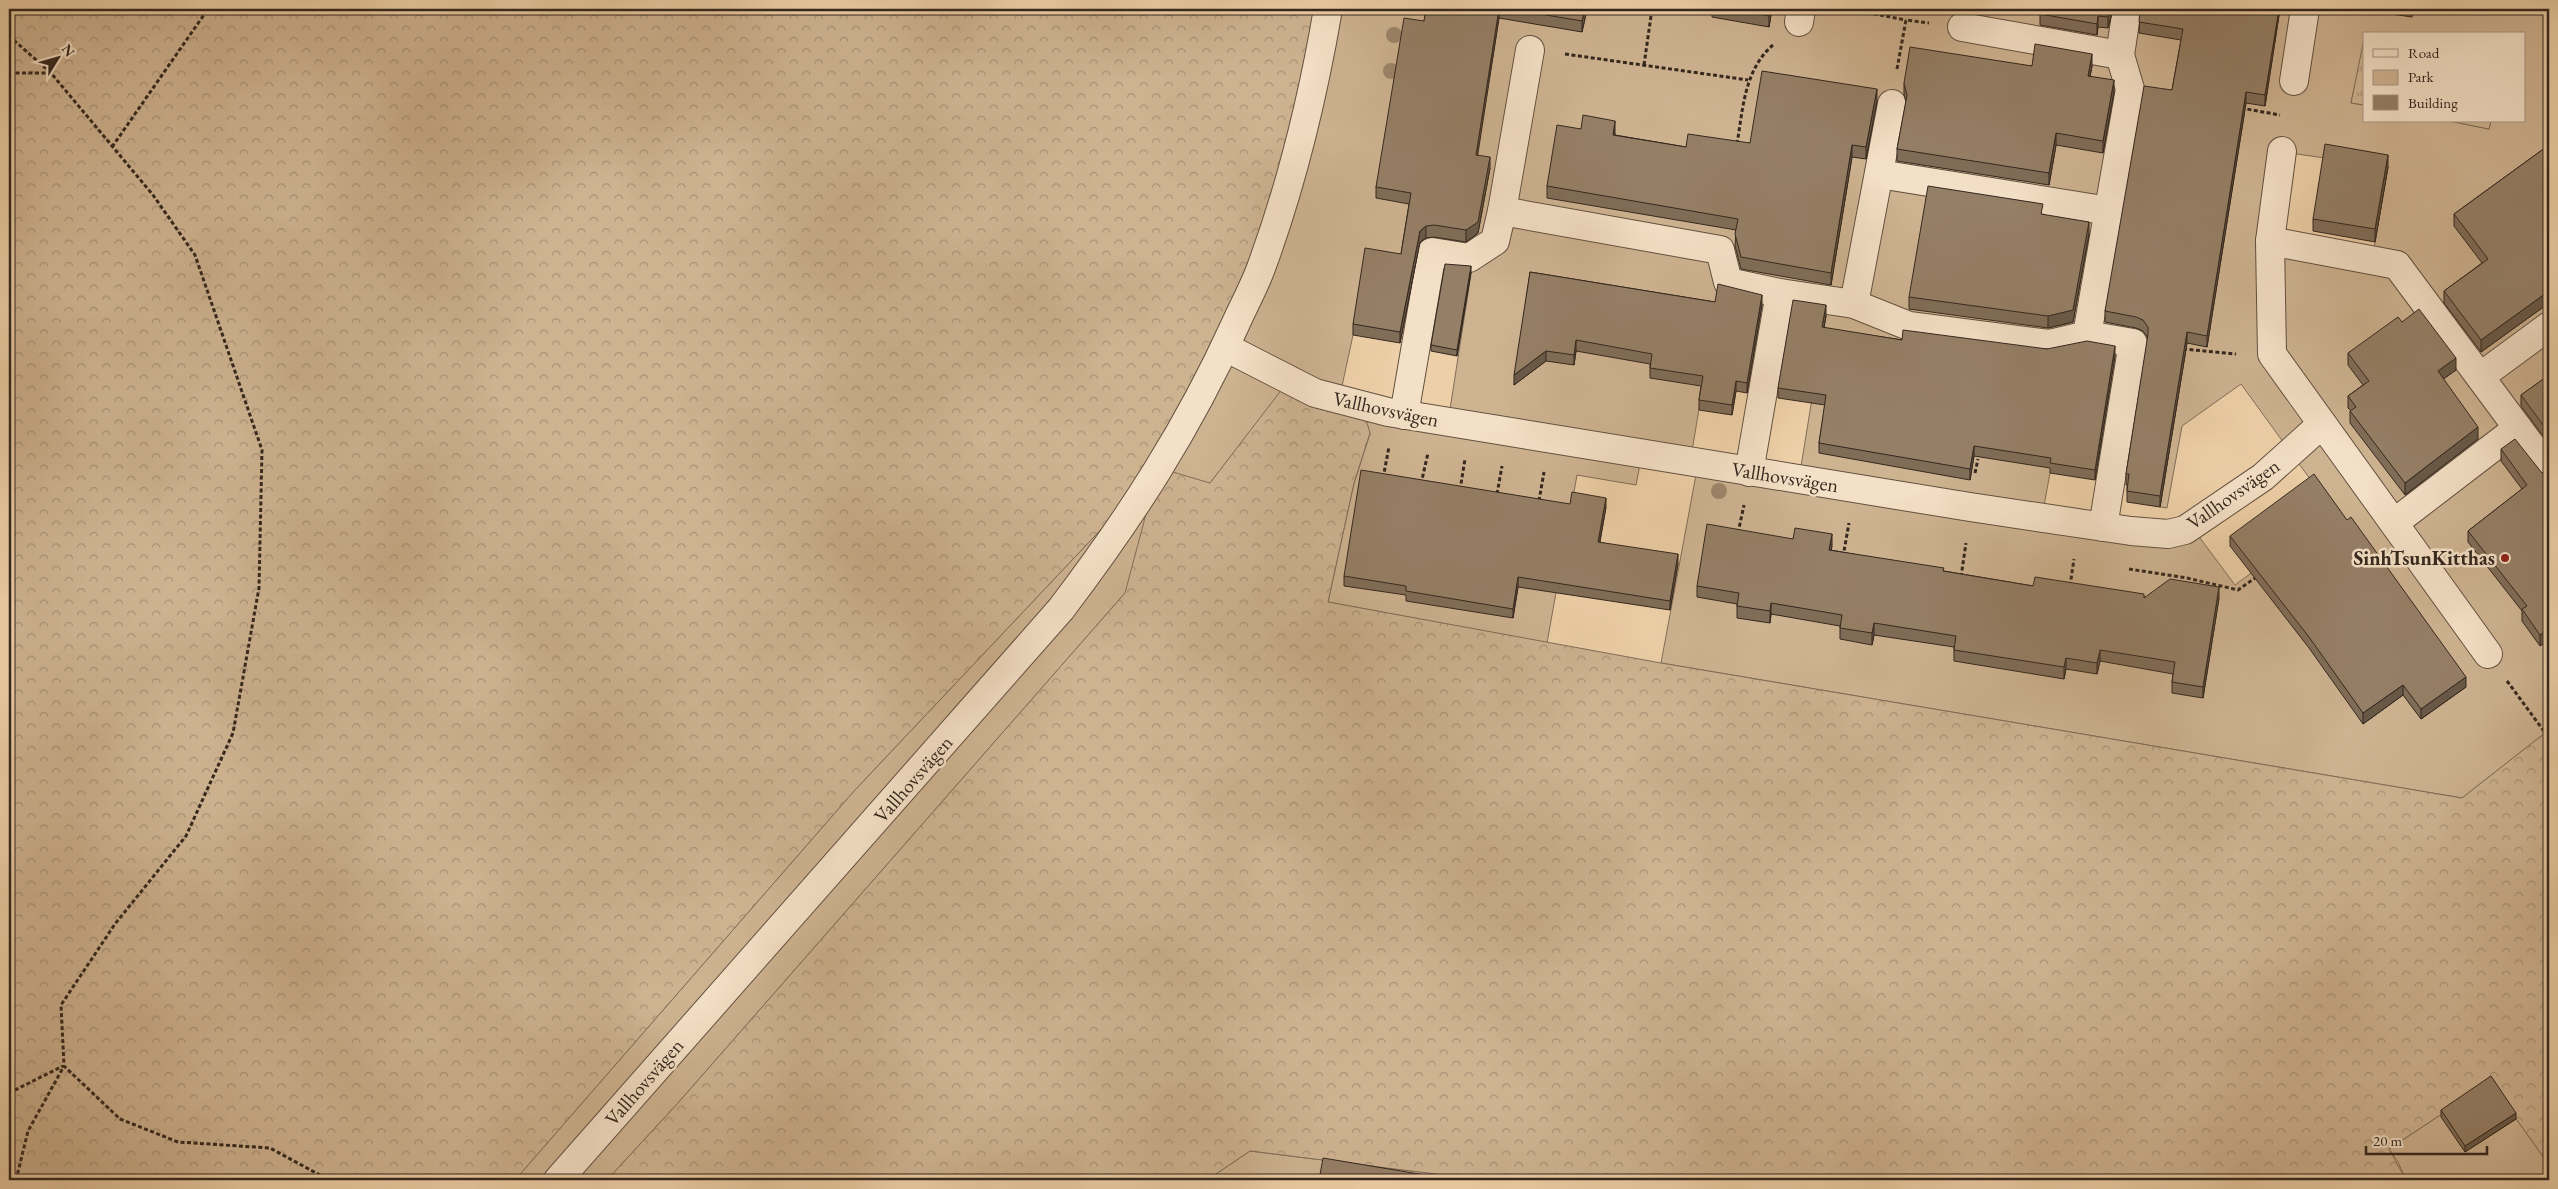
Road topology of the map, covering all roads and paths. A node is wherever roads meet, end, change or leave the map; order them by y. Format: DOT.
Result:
graph roads {
  1 [pos="208,9"];
  2 [pos="1328,9"];
  3 [pos="1652,9"];
  4 [pos="1848,9"];
  5 [pos="2126,9"];
  6 [pos="2305,9"];
  7 [pos="1800,16"];
  8 [pos="1906,20"];
  9 [pos="1962,27"];
  10 [pos="9,36"];
  11 [pos="1530,50"];
  12 [pos="2120,55"];
  13 [pos="1644,65"];
  14 [pos="9,73"];
  15 [pos="51,73"];
  16 [pos="1748,80"];
  17 [pos="2294,81"];
  18 [pos="1892,104"];
  19 [pos="2234,107"];
  20 [pos="2288,116"];
  21 [pos="112,146"];
  22 [pos="1737,146"];
  23 [pos="2282,151"];
  24 [pos="1879,174"];
  25 [pos="2109,210"];
  26 [pos="1502,211"];
  27 [pos="2270,240"];
  28 [pos="1780,293"];
  29 [pos="1854,304"];
  30 [pos="2549,326"];
  31 [pos="2087,335"];
  32 [pos="2133,343"];
  33 [pos="1226,346"];
  34 [pos="2272,354"];
  35 [pos="2481,376"];
  36 [pos="2322,424"];
  37 [pos="1398,427"];
  38 [pos="2518,428"];
  39 [pos="1429,445"];
  40 [pos="1466,453"];
  41 [pos="1503,460"];
  42 [pos="1544,469"];
  43 [pos="2549,470"];
  44 [pos="1749,472"];
  45 [pos="1382,483"];
  46 [pos="1420,489"];
  47 [pos="1459,496"];
  48 [pos="1496,502"];
  49 [pos="1744,504"];
  50 [pos="1537,509"];
  51 [pos="1849,523"];
  52 [pos="2394,523"];
  53 [pos="2103,527"];
  54 [pos="1738,537"];
  55 [pos="1966,543"];
  56 [pos="1842,559"];
  57 [pos="2074,559"];
  58 [pos="2187,578"];
  59 [pos="1960,580"];
  60 [pos="2186,585"];
  61 [pos="2069,591"];
  62 [pos="2488,654"];
  63 [pos="2549,738"];
  64 [pos="64,1066"];
  65 [pos="9,1093"];
  66 [pos="2497,1175"];
  67 [pos="16,1180"];
  68 [pos="329,1180"];
  69 [pos="558,1180"];
  70 [pos="2490,1180"];
  1 -- 21 [label="path"];
  2 -- 33 [label="street, Vallhovsvägen"];
  3 -- 13 [label="path"];
  4 -- 8 [label="path"];
  5 -- 12 [label="street"];
  6 -- 17 [label="street"];
  7 -- 16 [label="path"];
  8 -- 9 [label="path"];
  8 -- 18 [label="path"];
  9 -- 12 [label="street"];
  10 -- 15 [label="path"];
  11 -- 13 [label="path"];
  11 -- 26 [label="street"];
  12 -- 25 [label="street"];
  13 -- 16 [label="path"];
  14 -- 15 [label="path"];
  15 -- 21 [label="path"];
  16 -- 22 [label="path"];
  18 -- 24 [label="street"];
  19 -- 20 [label="path"];
  21 -- 64 [label="path"];
  23 -- 27 [label="street"];
  24 -- 25 [label="street"];
  24 -- 29 [label="street"];
  25 -- 31 [label="street"];
  26 -- 28 [label="street"];
  26 -- 37 [label="street"];
  27 -- 34 [label="street"];
  27 -- 35 [label="street"];
  28 -- 29 [label="street"];
  28 -- 44 [label="street"];
  29 -- 31 [label="street"];
  30 -- 35 [label="street"];
  31 -- 32 [label="street"];
  32 -- 34 [label="path"];
  32 -- 53 [label="street"];
  33 -- 37 [label="street, Vallhovsvägen"];
  33 -- 69 [label="street, Vallhovsvägen"];
  34 -- 36 [label="street"];
  35 -- 38 [label="street"];
  36 -- 52 [label="street"];
  36 -- 53 [label="street, Vallhovsvägen"];
  37 -- 44 [label="street, Vallhovsvägen"];
  37 -- 45 [label="path"];
  38 -- 43 [label="street"];
  38 -- 52 [label="street"];
  39 -- 46 [label="path"];
  40 -- 47 [label="path"];
  41 -- 48 [label="path"];
  42 -- 50 [label="path"];
  44 -- 53 [label="street, Vallhovsvägen"];
  49 -- 54 [label="path"];
  51 -- 56 [label="path"];
  52 -- 62 [label="street"];
  55 -- 59 [label="path"];
  57 -- 61 [label="path"];
  58 -- 60 [label="path"];
  62 -- 63 [label="path"];
  64 -- 65 [label="path"];
  64 -- 67 [label="path"];
  64 -- 68 [label="path"];
  66 -- 70 [label="path"];
}
